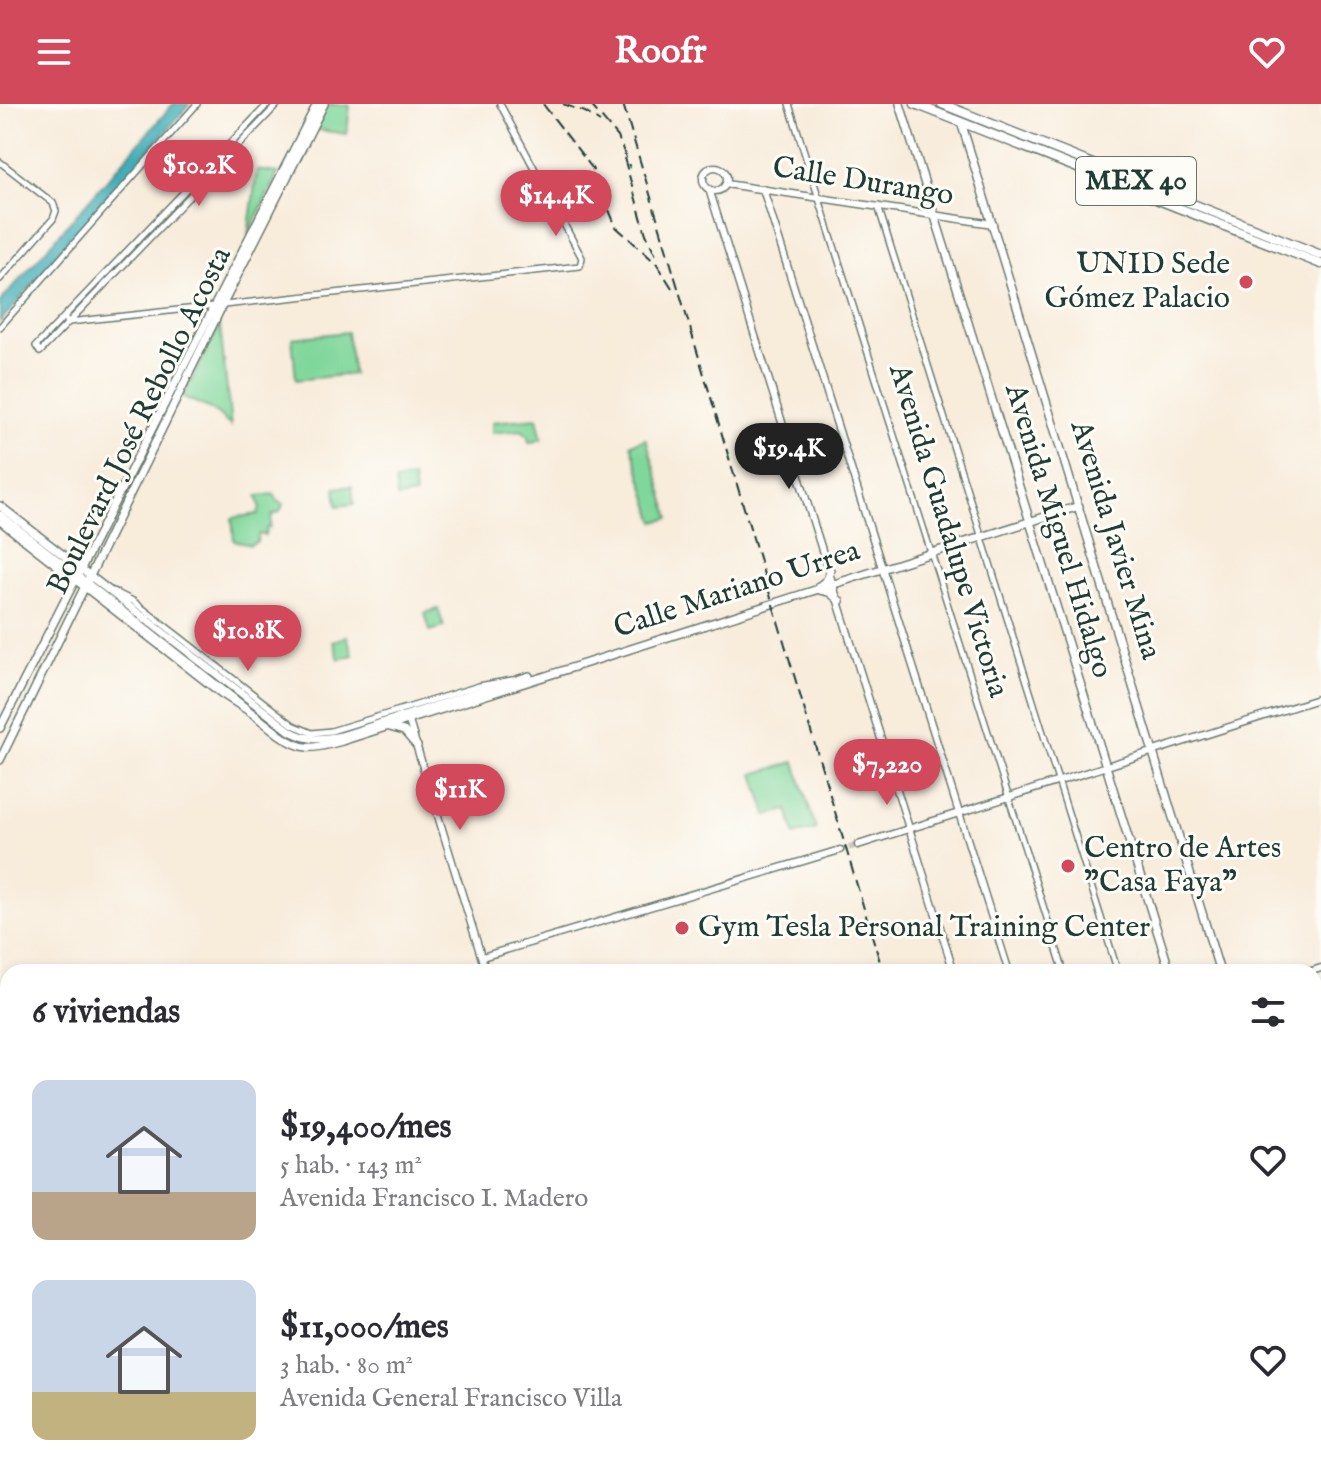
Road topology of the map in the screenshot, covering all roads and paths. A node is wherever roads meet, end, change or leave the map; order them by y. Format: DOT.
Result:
graph roads {
  1 [pos="197,104"];
  2 [pos="268,104"];
  3 [pos="278,104"];
  4 [pos="317,104"];
  5 [pos="324,104"];
  6 [pos="500,104"];
  7 [pos="789,104"];
  8 [pos="900,104"];
  9 [pos="915,104"];
  10 [pos="942,104"];
  11 [pos="961,122"];
  12 [pos="996,125"];
  13 [pos="297,145"];
  14 [pos="0,162"];
  15 [pos="290,172"];
  16 [pos="726,184"];
  17 [pos="709,189"];
  18 [pos="763,189"];
  19 [pos="820,198"];
  20 [pos="878,206"];
  21 [pos="935,215"];
  22 [pos="993,224"];
  23 [pos="1321,255"];
  24 [pos="1321,264"];
  25 [pos="0,279"];
  26 [pos="218,306"];
  27 [pos="64,318"];
  28 [pos="69,322"];
  29 [pos="0,327"];
  30 [pos="167,396"];
  31 [pos="166,420"];
  32 [pos="142,451"];
  33 [pos="140,472"];
  34 [pos="0,506"];
  35 [pos="1079,506"];
  36 [pos="0,515"];
  37 [pos="0,522"];
  38 [pos="1031,522"];
  39 [pos="981,538"];
  40 [pos="932,553"];
  41 [pos="884,569"];
  42 [pos="830,570"];
  43 [pos="78,576"];
  44 [pos="87,582"];
  45 [pos="835,584"];
  46 [pos="821,587"];
  47 [pos="840,601"];
  48 [pos="40,648"];
  49 [pos="39,680"];
  50 [pos="513,680"];
  51 [pos="1321,698"];
  52 [pos="274,715"];
  53 [pos="407,716"];
  54 [pos="384,726"];
  55 [pos="0,728"];
  56 [pos="417,746"];
  57 [pos="1153,752"];
  58 [pos="0,760"];
  59 [pos="1104,767"];
  60 [pos="1057,782"];
  61 [pos="1008,798"];
  62 [pos="959,813"];
  63 [pos="910,829"];
  64 [pos="858,845"];
  65 [pos="840,850"];
  66 [pos="482,957"];
  67 [pos="484,964"];
  68 [pos="952,964"];
  69 [pos="1006,964"];
  70 [pos="1061,964"];
  71 [pos="1115,964"];
  72 [pos="1167,964"];
  73 [pos="1218,964"];
  1 -- 29 [label="street"];
  2 -- 27 [label="street"];
  3 -- 28 [label="street"];
  4 -- 13 [label="main road, Boulevard José Rebollo Acosta"];
  5 -- 15 [label="main road, Boulevard José Rebollo Acosta"];
  6 -- 26 [label="street"];
  7 -- 19 [label="street, Avenida Guadalupe Victoria"];
  8 -- 21 [label="main road, Avenida Miguel Hidalgo"];
  9 -- 11 [label="highway, MEX 40"];
  10 -- 12 [label="highway, MEX 40"];
  11 -- 12 [label="highway"];
  11 -- 22 [label="main road, Avenida Javier Mina"];
  11 -- 24 [label="highway, MEX 40"];
  12 -- 23 [label="highway, MEX 40"];
  13 -- 15 [label="main road"];
  13 -- 26 [label="main road, Boulevard José Rebollo Acosta"];
  14 -- 25 [label="street"];
  15 -- 26 [label="main road, Boulevard José Rebollo Acosta"];
  16 -- 17 [label="main road"];
  16 -- 17 [label="main road"];
  16 -- 18 [label="main road, Calle Durango"];
  17 -- 42 [label="main road"];
  18 -- 19 [label="main road, Calle Durango"];
  18 -- 41 [label="main road"];
  19 -- 20 [label="main road, Calle Durango"];
  19 -- 40 [label="street, Avenida Guadalupe Victoria"];
  20 -- 21 [label="main road, Calle Durango"];
  20 -- 39 [label="street"];
  21 -- 22 [label="main road, Calle Durango"];
  21 -- 38 [label="main road, Avenida Miguel Hidalgo"];
  22 -- 35 [label="main road, Avenida Javier Mina"];
  26 -- 28 [label="street"];
  26 -- 30 [label="main road, Boulevard José Rebollo Acosta"];
  26 -- 31 [label="main road, Boulevard José Rebollo Acosta"];
  27 -- 28 [label="street"];
  27 -- 28 [label="street"];
  30 -- 31 [label="main road"];
  30 -- 32 [label="main road, Boulevard José Rebollo Acosta"];
  31 -- 33 [label="main road, Boulevard José Rebollo Acosta"];
  32 -- 33 [label="main road"];
  32 -- 43 [label="main road, Boulevard José Rebollo Acosta"];
  33 -- 44 [label="main road, Boulevard José Rebollo Acosta"];
  34 -- 43 [label="main road"];
  35 -- 38 [label="main road, Calle Mariano Urrea"];
  35 -- 57 [label="main road, Avenida Javier Mina"];
  36 -- 43 [label="main road"];
  37 -- 43 [label="street"];
  38 -- 39 [label="main road, Calle Mariano Urrea"];
  38 -- 59 [label="main road, Avenida Miguel Hidalgo"];
  39 -- 40 [label="main road, Calle Mariano Urrea"];
  39 -- 60 [label="street"];
  40 -- 41 [label="main road, Calle Mariano Urrea"];
  40 -- 61 [label="street, Avenida Guadalupe Victoria"];
  41 -- 45 [label="main road, Calle Mariano Urrea"];
  41 -- 62 [label="main road"];
  42 -- 45 [label="main road"];
  42 -- 46 [label="main road"];
  43 -- 44 [label="main road"];
  43 -- 44 [label="street"];
  43 -- 48 [label="main road, Boulevard José Rebollo Acosta"];
  44 -- 49 [label="main road, Boulevard José Rebollo Acosta"];
  44 -- 52 [label="main road"];
  44 -- 54 [label="main road"];
  45 -- 46 [label="main road, Calle Mariano Urrea"];
  45 -- 47 [label="main road"];
  46 -- 47 [label="main road"];
  46 -- 50 [label="main road, Calle Mariano Urrea"];
  46 -- 53 [label="main road, Calle Mariano Urrea"];
  47 -- 63 [label="main road"];
  48 -- 49 [label="main road"];
  48 -- 55 [label="main road, Boulevard José Rebollo Acosta"];
  49 -- 58 [label="main road, Boulevard José Rebollo Acosta"];
  50 -- 52 [label="street"];
  50 -- 53 [label="main road, Calle Mariano Urrea"];
  51 -- 57 [label="main road"];
  52 -- 53 [label="main road"];
  53 -- 54 [label="main road"];
  53 -- 56 [label="main road"];
  54 -- 56 [label="main road"];
  56 -- 66 [label="main road"];
  57 -- 59 [label="main road"];
  57 -- 73 [label="main road, Avenida Javier Mina"];
  59 -- 60 [label="main road"];
  59 -- 72 [label="main road, Avenida Miguel Hidalgo"];
  60 -- 61 [label="main road"];
  60 -- 71 [label="street"];
  61 -- 62 [label="main road"];
  61 -- 70 [label="street, Avenida Guadalupe Victoria"];
  62 -- 63 [label="main road"];
  62 -- 69 [label="main road"];
  63 -- 64 [label="main road"];
  63 -- 68 [label="main road"];
  65 -- 66 [label="main road"];
  66 -- 67 [label="main road"];
}
